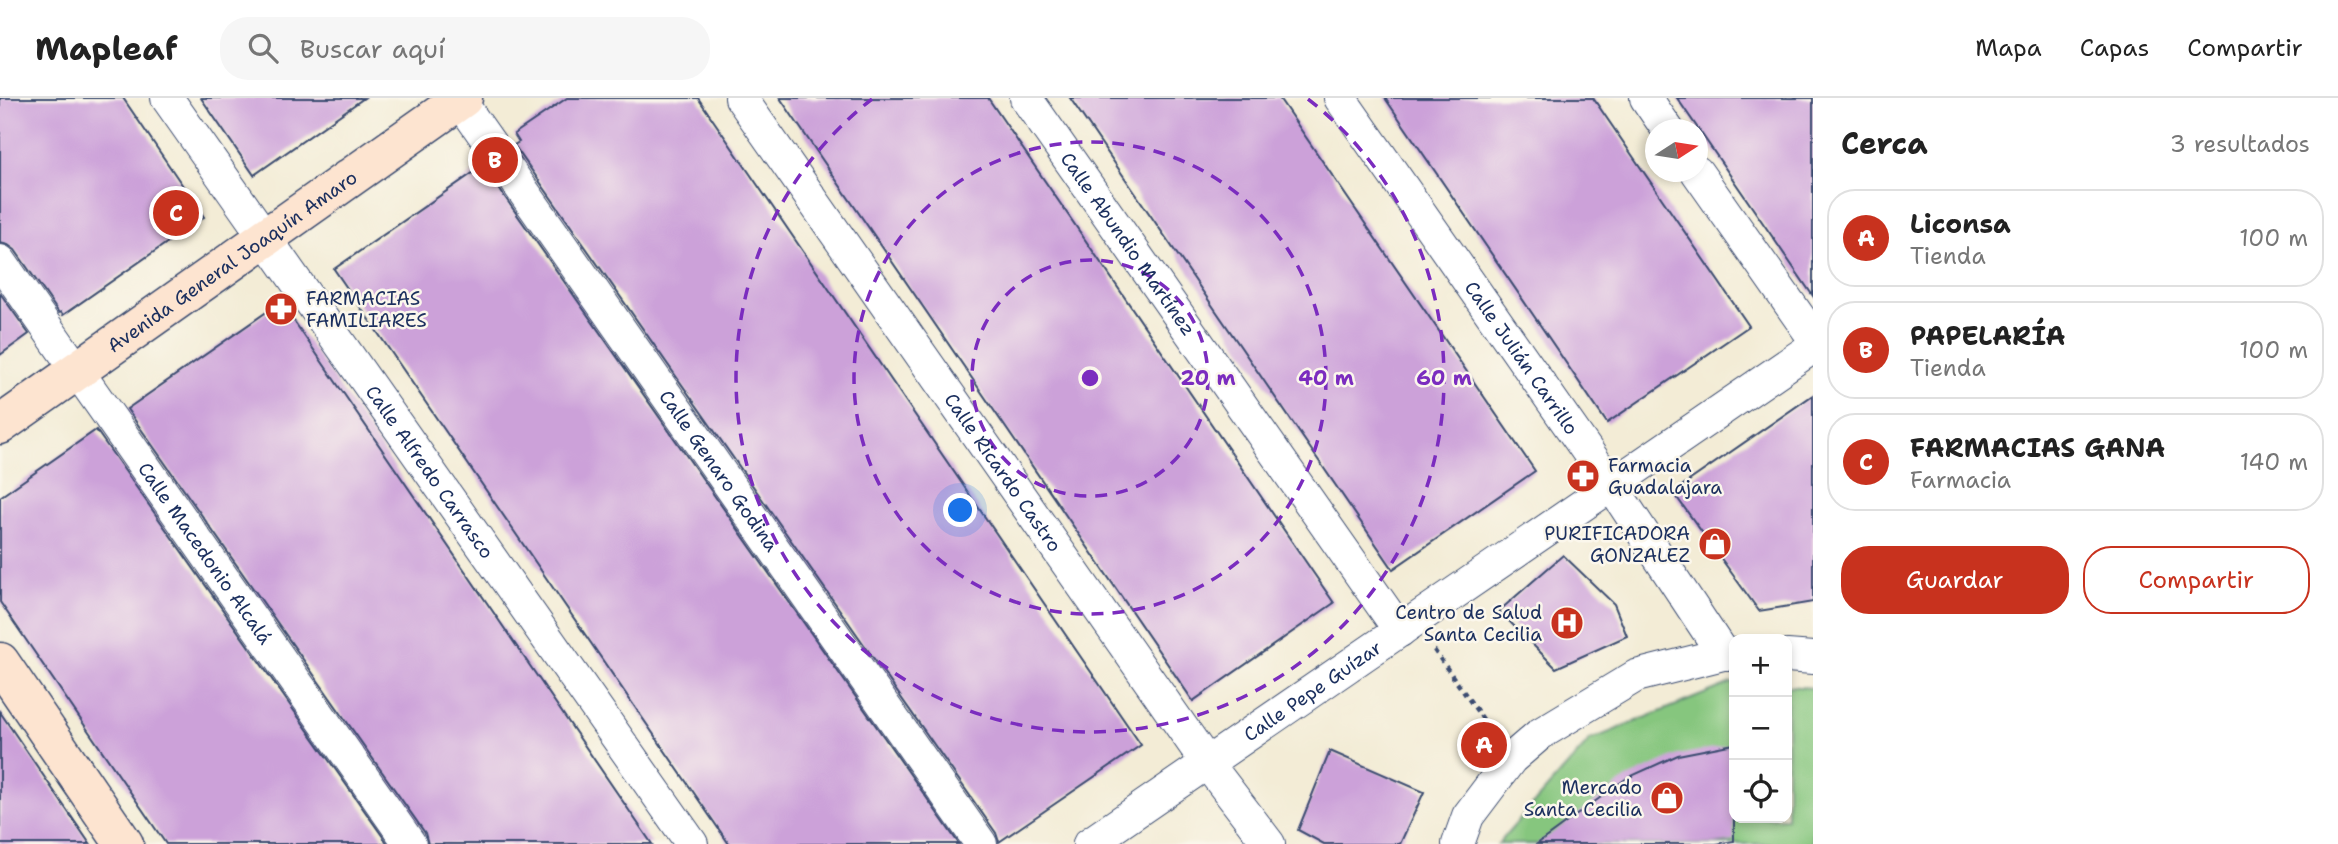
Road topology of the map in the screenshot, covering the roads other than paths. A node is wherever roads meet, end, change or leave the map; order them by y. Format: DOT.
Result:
graph roads {
  1 [pos="167,98"];
  2 [pos="741,98"];
  3 [pos="1026,98"];
  4 [pos="1340,98"];
  5 [pos="1646,98"];
  6 [pos="460,99"];
  7 [pos="1660,119"];
  8 [pos="1704,182"];
  9 [pos="266,237"];
  10 [pos="0,261"];
  11 [pos="1813,337"];
  12 [pos="1813,347"];
  13 [pos="77,370"];
  14 [pos="0,425"];
  15 [pos="1611,485"];
  16 [pos="1406,626"];
  17 [pos="1729,654"];
  18 [pos="1792,656"];
  19 [pos="1813,658"];
  20 [pos="0,662"];
  21 [pos="1208,763"];
  22 [pos="124,844"];
  23 [pos="410,844"];
  24 [pos="692,844"];
  25 [pos="981,844"];
  26 [pos="1089,844"];
  27 [pos="1269,844"];
  28 [pos="1458,844"];
  1 -- 9 [label="street, Calle Alfredo Carrasco"];
  2 -- 21 [label="street, Calle Ricardo Castro"];
  3 -- 16 [label="street, Calle Abundio Martínez"];
  4 -- 15 [label="street, Calle Julián Carrillo"];
  5 -- 7 [label="street"];
  6 -- 9 [label="street, Avenida General Joaquín Amaro"];
  6 -- 25 [label="street, Calle Genaro Godina"];
  8 -- 11 [label="street"];
  9 -- 13 [label="street, Avenida General Joaquín Amaro"];
  9 -- 24 [label="street, Calle Alfredo Carrasco"];
  10 -- 13 [label="street, Calle Macedonio Alcalá"];
  12 -- 15 [label="street, Calle Pepe Guízar"];
  13 -- 14 [label="street, Avenida General Joaquín Amaro"];
  13 -- 23 [label="street, Calle Macedonio Alcalá"];
  15 -- 16 [label="street, Calle Pepe Guízar"];
  15 -- 17 [label="street, Calle Julián Carrillo"];
  16 -- 21 [label="street, Calle Pepe Guízar"];
  17 -- 28 [label="street"];
  18 -- 19 [label="street"];
  20 -- 22 [label="street"];
  21 -- 26 [label="street, Calle Pepe Guízar"];
  21 -- 27 [label="street, Calle Ricardo Castro"];
}
